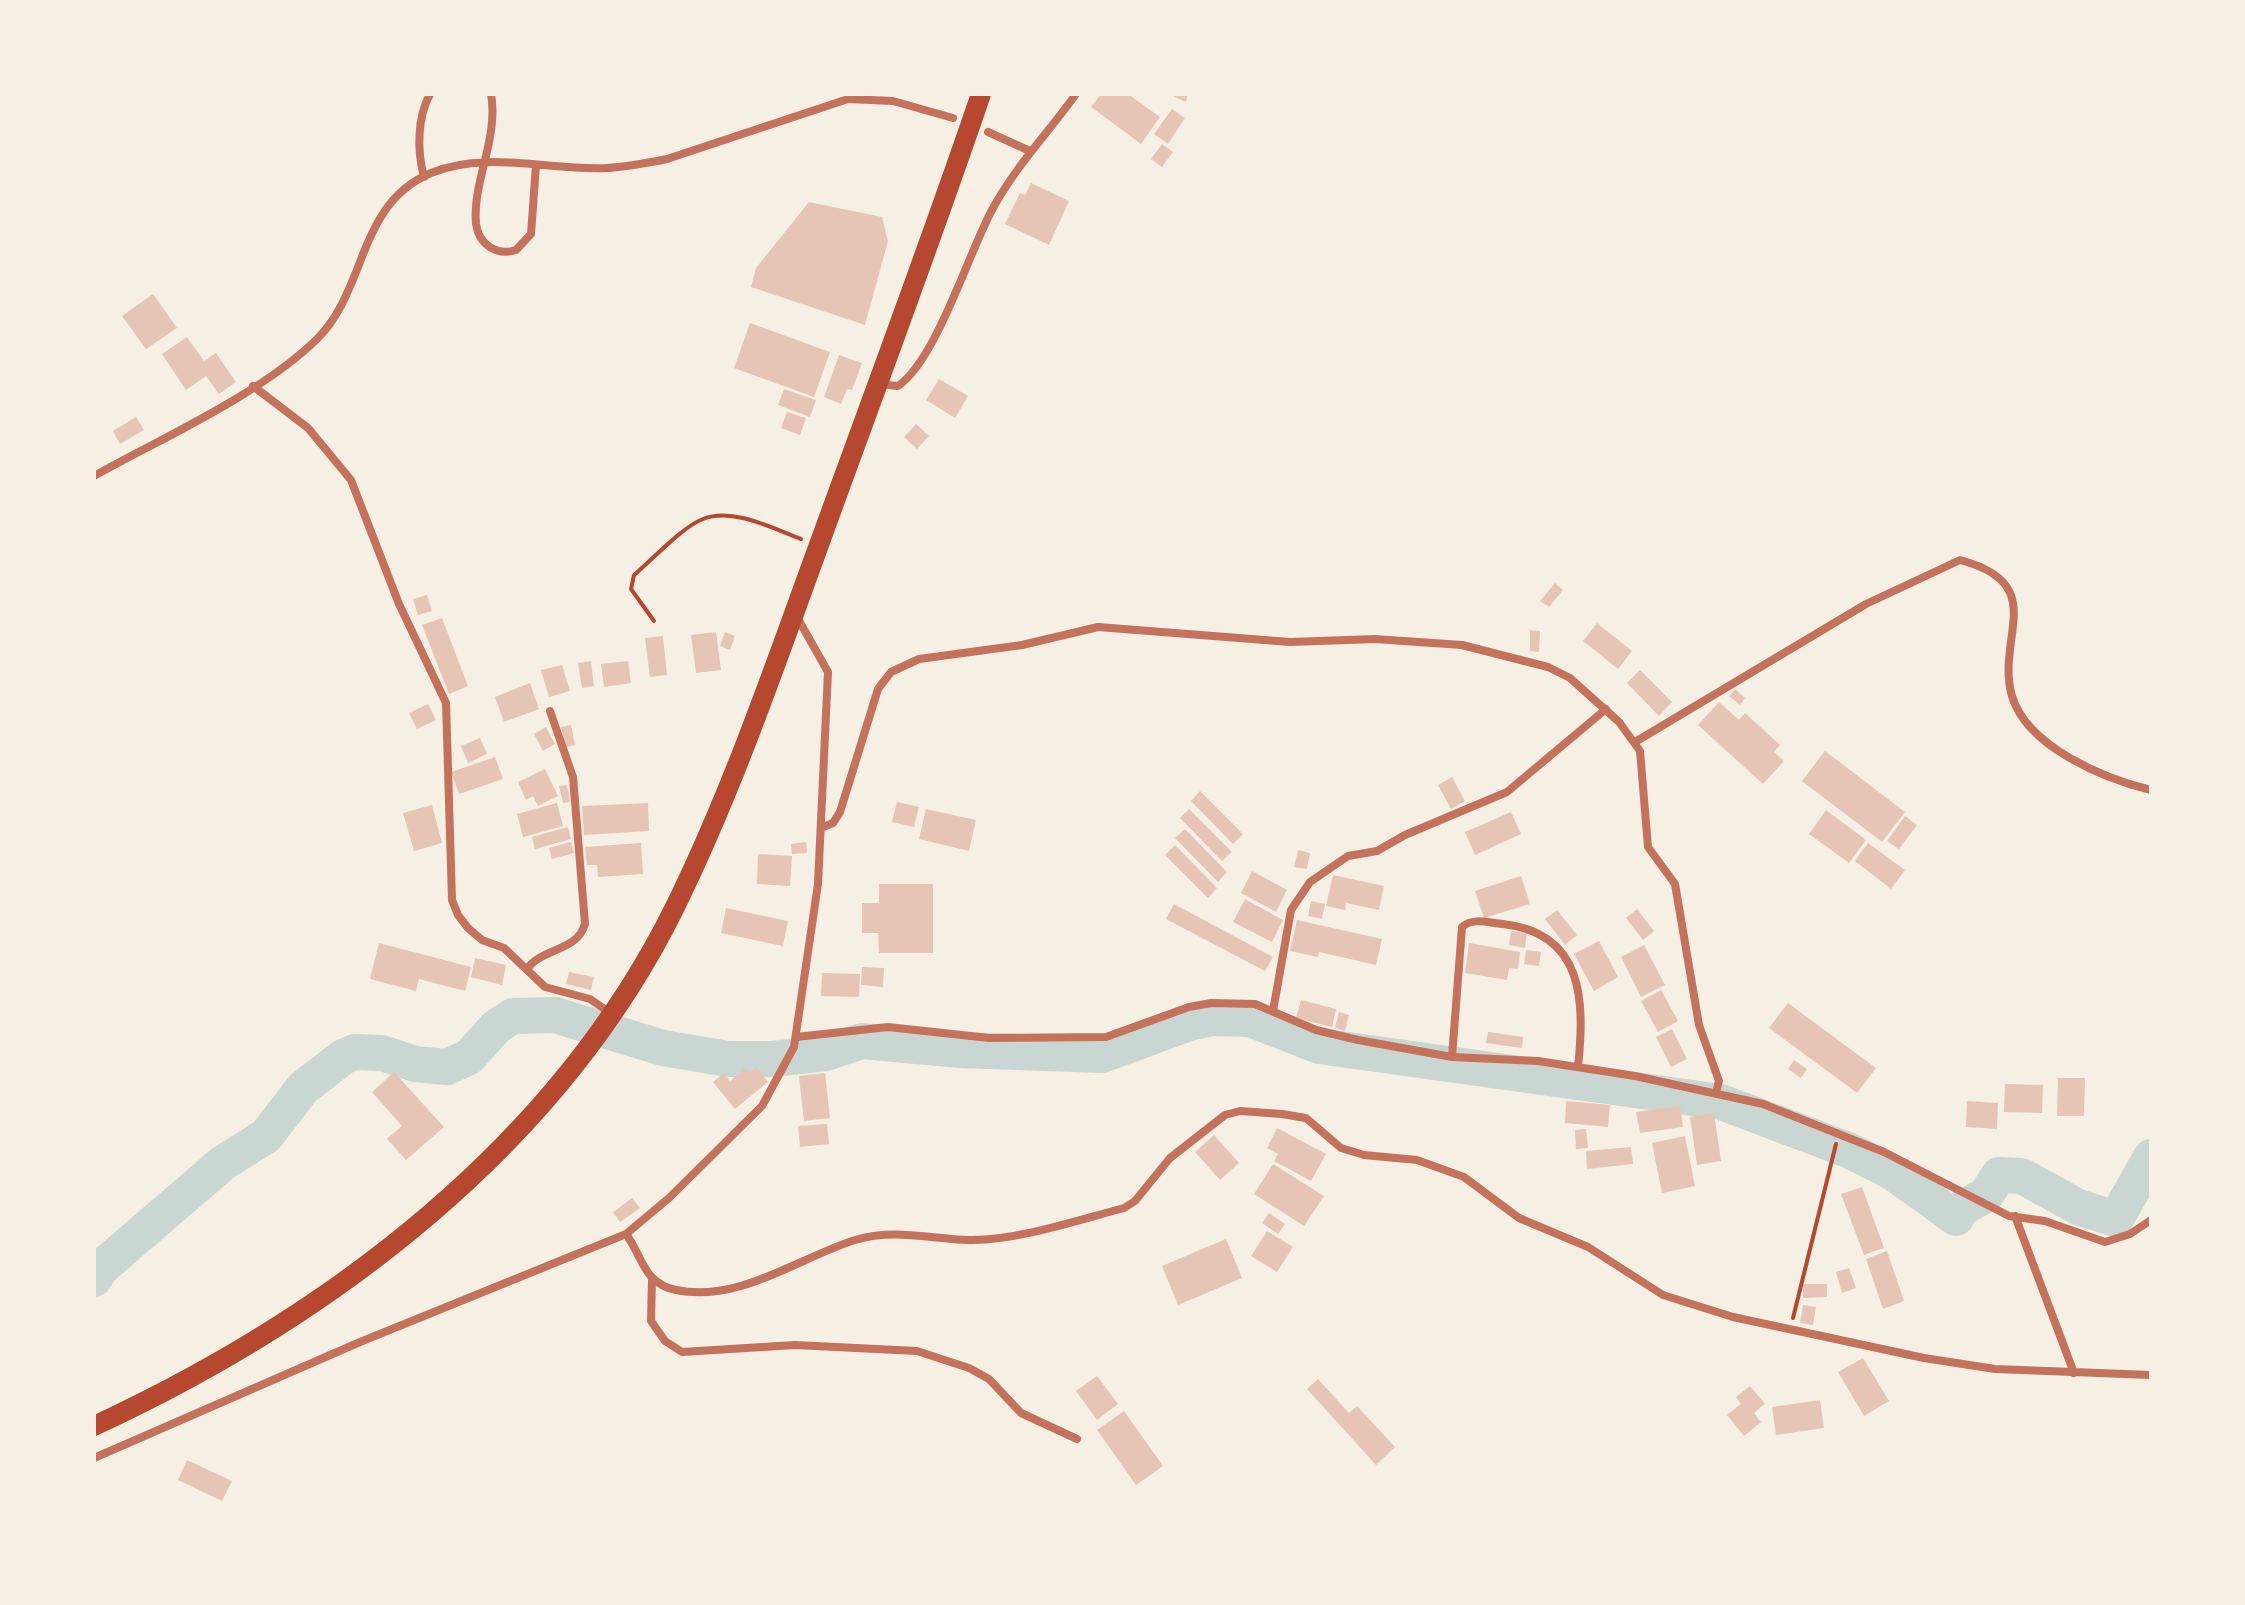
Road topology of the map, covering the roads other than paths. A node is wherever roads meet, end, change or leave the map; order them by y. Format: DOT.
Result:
graph roads {
  1 [pos="430,94"];
  2 [pos="491,94"];
  3 [pos="981,94"];
  4 [pos="1076,94"];
  5 [pos="953,118"];
  6 [pos="988,132"];
  7 [pos="1030,151"];
  8 [pos="486,164"];
  9 [pos="536,165"];
  10 [pos="424,177"];
  11 [pos="877,383"];
  12 [pos="253,386"];
  13 [pos="94,476"];
  14 [pos="794,613"];
  15 [pos="1606,709"];
  16 [pos="550,711"];
  17 [pos="1635,742"];
  18 [pos="2151,790"];
  19 [pos="821,828"];
  20 [pos="527,969"];
  21 [pos="1273,1011"];
  22 [pos="612,1014"];
  23 [pos="796,1037"];
  24 [pos="1452,1057"];
  25 [pos="1578,1067"];
  26 [pos="1716,1092"];
  27 [pos="2015,1216"];
  28 [pos="2151,1220"];
  29 [pos="626,1234"];
  30 [pos="652,1280"];
  31 [pos="2074,1373"];
  32 [pos="2151,1375"];
  33 [pos="94,1426"];
  34 [pos="1077,1439"];
  35 [pos="94,1458"];
  1 -- 10 [label="street"];
  2 -- 8 [label="street"];
  3 -- 11 [label="highway"];
  4 -- 7 [label="street"];
  5 -- 9 [label="street"];
  6 -- 7 [label="street"];
  7 -- 11 [label="street"];
  8 -- 9 [label="street"];
  8 -- 9 [label="street"];
  8 -- 10 [label="street"];
  10 -- 12 [label="street"];
  11 -- 14 [label="highway"];
  12 -- 13 [label="street"];
  12 -- 20 [label="street"];
  14 -- 19 [label="street"];
  14 -- 22 [label="highway"];
  15 -- 17 [label="street"];
  15 -- 19 [label="street"];
  15 -- 21 [label="street"];
  16 -- 20 [label="street"];
  17 -- 18 [label="street"];
  17 -- 26 [label="street"];
  19 -- 23 [label="street"];
  20 -- 22 [label="street"];
  21 -- 23 [label="street"];
  21 -- 24 [label="street"];
  22 -- 33 [label="highway"];
  23 -- 29 [label="street"];
  24 -- 25 [label="street"];
  24 -- 25 [label="street"];
  25 -- 26 [label="street"];
  26 -- 27 [label="street"];
  27 -- 28 [label="street"];
  27 -- 31 [label="street"];
  29 -- 30 [label="street"];
  29 -- 35 [label="street"];
  30 -- 31 [label="street"];
  30 -- 34 [label="street"];
  31 -- 32 [label="street"];
}
